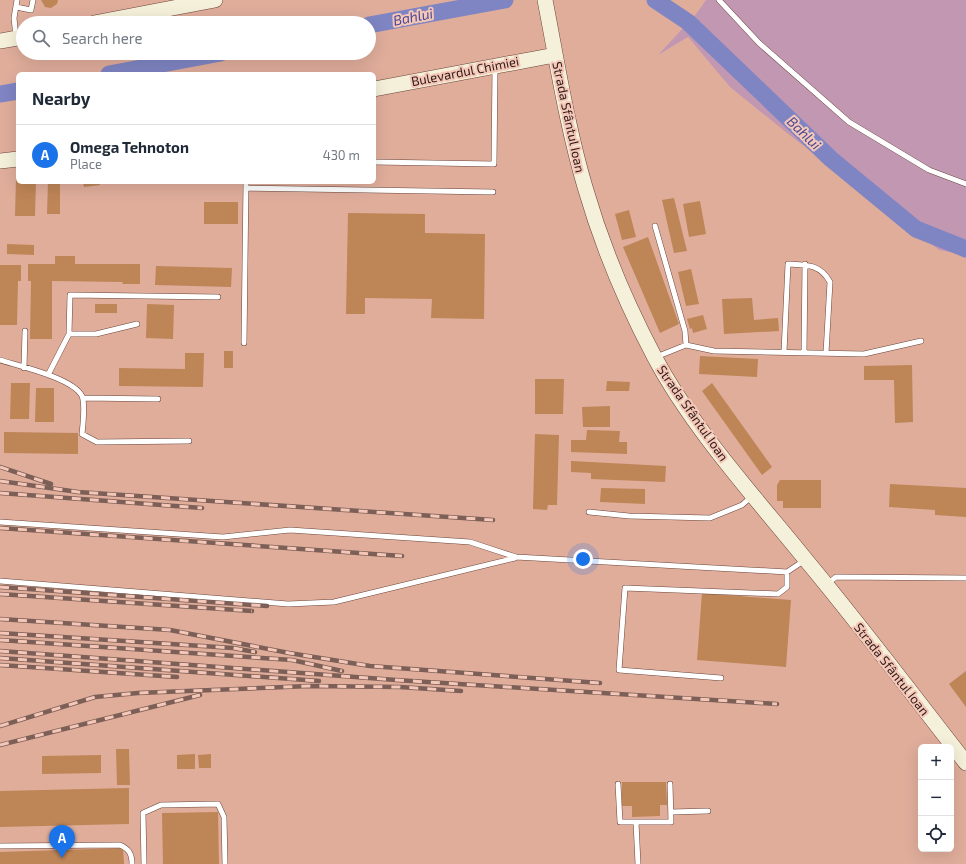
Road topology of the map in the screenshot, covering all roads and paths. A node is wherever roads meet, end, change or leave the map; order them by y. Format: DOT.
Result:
graph roads {
  1 [pos="17,0"];
  2 [pos="33,0"];
  3 [pos="215,0"];
  4 [pos="545,0"];
  5 [pos="719,0"];
  6 [pos="16,7"];
  7 [pos="126,16"];
  8 [pos="16,25"];
  9 [pos="16,39"];
  10 [pos="0,41"];
  11 [pos="556,55"];
  12 [pos="495,65"];
  13 [pos="376,89"];
  14 [pos="16,159"];
  15 [pos="0,162"];
  16 [pos="376,162"];
  17 [pos="966,184"];
  18 [pos="246,185"];
  19 [pos="493,192"];
  20 [pos="655,226"];
  21 [pos="805,264"];
  22 [pos="218,297"];
  23 [pos="137,324"];
  24 [pos="25,331"];
  25 [pos="68,334"];
  26 [pos="921,341"];
  27 [pos="244,343"];
  28 [pos="686,345"];
  29 [pos="784,352"];
  30 [pos="804,352"];
  31 [pos="826,353"];
  32 [pos="655,357"];
  33 [pos="0,360"];
  34 [pos="24,368"];
  35 [pos="48,375"];
  36 [pos="83,398"];
  37 [pos="158,399"];
  38 [pos="189,441"];
  39 [pos="753,495"];
  40 [pos="589,512"];
  41 [pos="0,522"];
  42 [pos="516,557"];
  43 [pos="806,559"];
  44 [pos="787,572"];
  45 [pos="966,578"];
  46 [pos="0,581"];
  47 [pos="826,585"];
  48 [pos="720,678"];
  49 [pos="966,763"];
  50 [pos="618,784"];
  51 [pos="670,784"];
  52 [pos="671,812"];
  53 [pos="708,812"];
  54 [pos="636,822"];
  55 [pos="0,846"];
  56 [pos="132,864"];
  57 [pos="144,864"];
  58 [pos="225,864"];
  59 [pos="638,864"];
  1 -- 6 [label="lane"];
  2 -- 6 [label="lane"];
  3 -- 7 [label="main road"];
  4 -- 11 [label="main road, Strada Sfântul Ioan"];
  5 -- 17 [label="lane"];
  6 -- 8 [label="lane"];
  9 -- 10 [label="main road"];
  11 -- 12 [label="main road, Bulevardul Chimiei"];
  11 -- 32 [label="main road, Strada Sfântul Ioan"];
  12 -- 13 [label="main road, Bulevardul Chimiei"];
  12 -- 16 [label="lane"];
  14 -- 15 [label="main road"];
  18 -- 19 [label="lane"];
  18 -- 27 [label="lane"];
  20 -- 28 [label="lane"];
  21 -- 29 [label="lane"];
  21 -- 30 [label="lane"];
  21 -- 31 [label="lane"];
  22 -- 25 [label="lane"];
  23 -- 25 [label="lane"];
  24 -- 34 [label="lane"];
  25 -- 35 [label="lane"];
  26 -- 31 [label="lane"];
  28 -- 29 [label="lane"];
  28 -- 32 [label="lane"];
  29 -- 30 [label="lane"];
  30 -- 31 [label="lane"];
  32 -- 39 [label="main road, Strada Sfântul Ioan"];
  33 -- 34 [label="lane"];
  34 -- 35 [label="lane"];
  35 -- 36 [label="lane"];
  36 -- 37 [label="lane"];
  36 -- 38 [label="lane"];
  39 -- 40 [label="lane"];
  39 -- 43 [label="main road, Strada Sfântul Ioan"];
  41 -- 42 [label="lane"];
  42 -- 44 [label="lane"];
  42 -- 46 [label="lane"];
  43 -- 44 [label="lane"];
  43 -- 47 [label="main road, Strada Sfântul Ioan"];
  44 -- 48 [label="lane"];
  45 -- 47 [label="lane"];
  47 -- 49 [label="main road, Strada Sfântul Ioan"];
  50 -- 54 [label="lane"];
  51 -- 52 [label="lane"];
  52 -- 53 [label="lane"];
  52 -- 54 [label="lane"];
  54 -- 59 [label="lane"];
  55 -- 56 [label="lane"];
  57 -- 58 [label="lane"];
}
